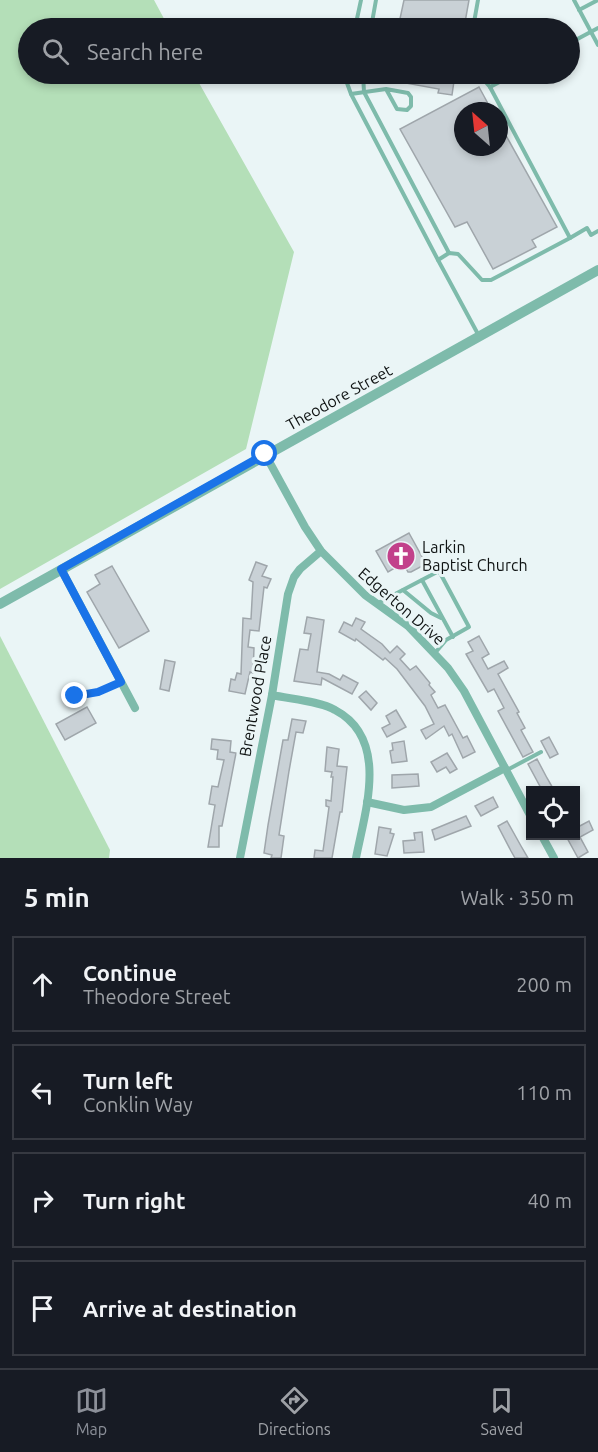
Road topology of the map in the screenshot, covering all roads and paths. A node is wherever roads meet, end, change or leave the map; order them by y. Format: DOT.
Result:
graph roads {
  1 [pos="361,0"];
  2 [pos="376,0"];
  3 [pos="478,0"];
  4 [pos="573,0"];
  5 [pos="598,0"];
  6 [pos="591,2"];
  7 [pos="579,10"];
  8 [pos="357,18"];
  9 [pos="373,18"];
  10 [pos="475,18"];
  11 [pos="598,28"];
  12 [pos="591,31"];
  13 [pos="580,37"];
  14 [pos="598,45"];
  15 [pos="347,84"];
  16 [pos="364,84"];
  17 [pos="487,84"];
  18 [pos="496,84"];
  19 [pos="490,87"];
  20 [pos="386,89"];
  21 [pos="364,92"];
  22 [pos="351,94"];
  23 [pos="598,231"];
  24 [pos="570,238"];
  25 [pos="449,253"];
  26 [pos="438,260"];
  27 [pos="598,270"];
  28 [pos="479,337"];
  29 [pos="265,454"];
  30 [pos="321,551"];
  31 [pos="61,569"];
  32 [pos="422,580"];
  33 [pos="403,590"];
  34 [pos="0,604"];
  35 [pos="377,604"];
  36 [pos="442,618"];
  37 [pos="453,637"];
  38 [pos="435,653"];
  39 [pos="121,682"];
  40 [pos="272,695"];
  41 [pos="75,696"];
  42 [pos="135,708"];
  43 [pos="541,753"];
  44 [pos="505,770"];
  45 [pos="367,802"];
  46 [pos="526,806"];
  47 [pos="544,840"];
  48 [pos="240,858"];
  49 [pos="356,858"];
  50 [pos="554,858"];
  1 -- 8 [label="lane"];
  2 -- 9 [label="lane"];
  3 -- 10 [label="lane"];
  4 -- 7 [label="lane"];
  5 -- 6 [label="lane"];
  6 -- 7 [label="lane"];
  7 -- 12 [label="lane"];
  11 -- 12 [label="lane"];
  12 -- 13 [label="lane"];
  12 -- 14 [label="lane"];
  15 -- 22 [label="lane"];
  16 -- 21 [label="lane"];
  17 -- 19 [label="lane"];
  18 -- 19 [label="lane"];
  19 -- 24 [label="lane"];
  20 -- 20 [label="lane"];
  20 -- 21 [label="lane"];
  21 -- 22 [label="lane"];
  21 -- 25 [label="lane"];
  22 -- 26 [label="lane"];
  23 -- 24 [label="lane"];
  24 -- 25 [label="lane"];
  25 -- 26 [label="lane"];
  26 -- 28 [label="lane"];
  27 -- 28 [label="street, Theodore Street"];
  28 -- 29 [label="street, Theodore Street"];
  29 -- 30 [label="street, Edgerton Drive"];
  29 -- 31 [label="street, Theodore Street"];
  30 -- 35 [label="street, Edgerton Drive"];
  30 -- 40 [label="street, Brentwood Place"];
  31 -- 34 [label="street, Theodore Street"];
  31 -- 39 [label="street"];
  32 -- 33 [label="lane"];
  32 -- 36 [label="lane"];
  32 -- 37 [label="lane"];
  33 -- 35 [label="lane"];
  33 -- 36 [label="lane"];
  35 -- 38 [label="street, Edgerton Drive"];
  36 -- 37 [label="lane"];
  37 -- 38 [label="lane"];
  38 -- 44 [label="street, Edgerton Drive"];
  39 -- 41 [label="lane"];
  39 -- 42 [label="street"];
  40 -- 45 [label="street"];
  40 -- 48 [label="street, Brentwood Place"];
  43 -- 44 [label="lane"];
  44 -- 45 [label="street"];
  44 -- 46 [label="street, Edgerton Drive"];
  45 -- 49 [label="street"];
  47 -- 50 [label="street"];
}
